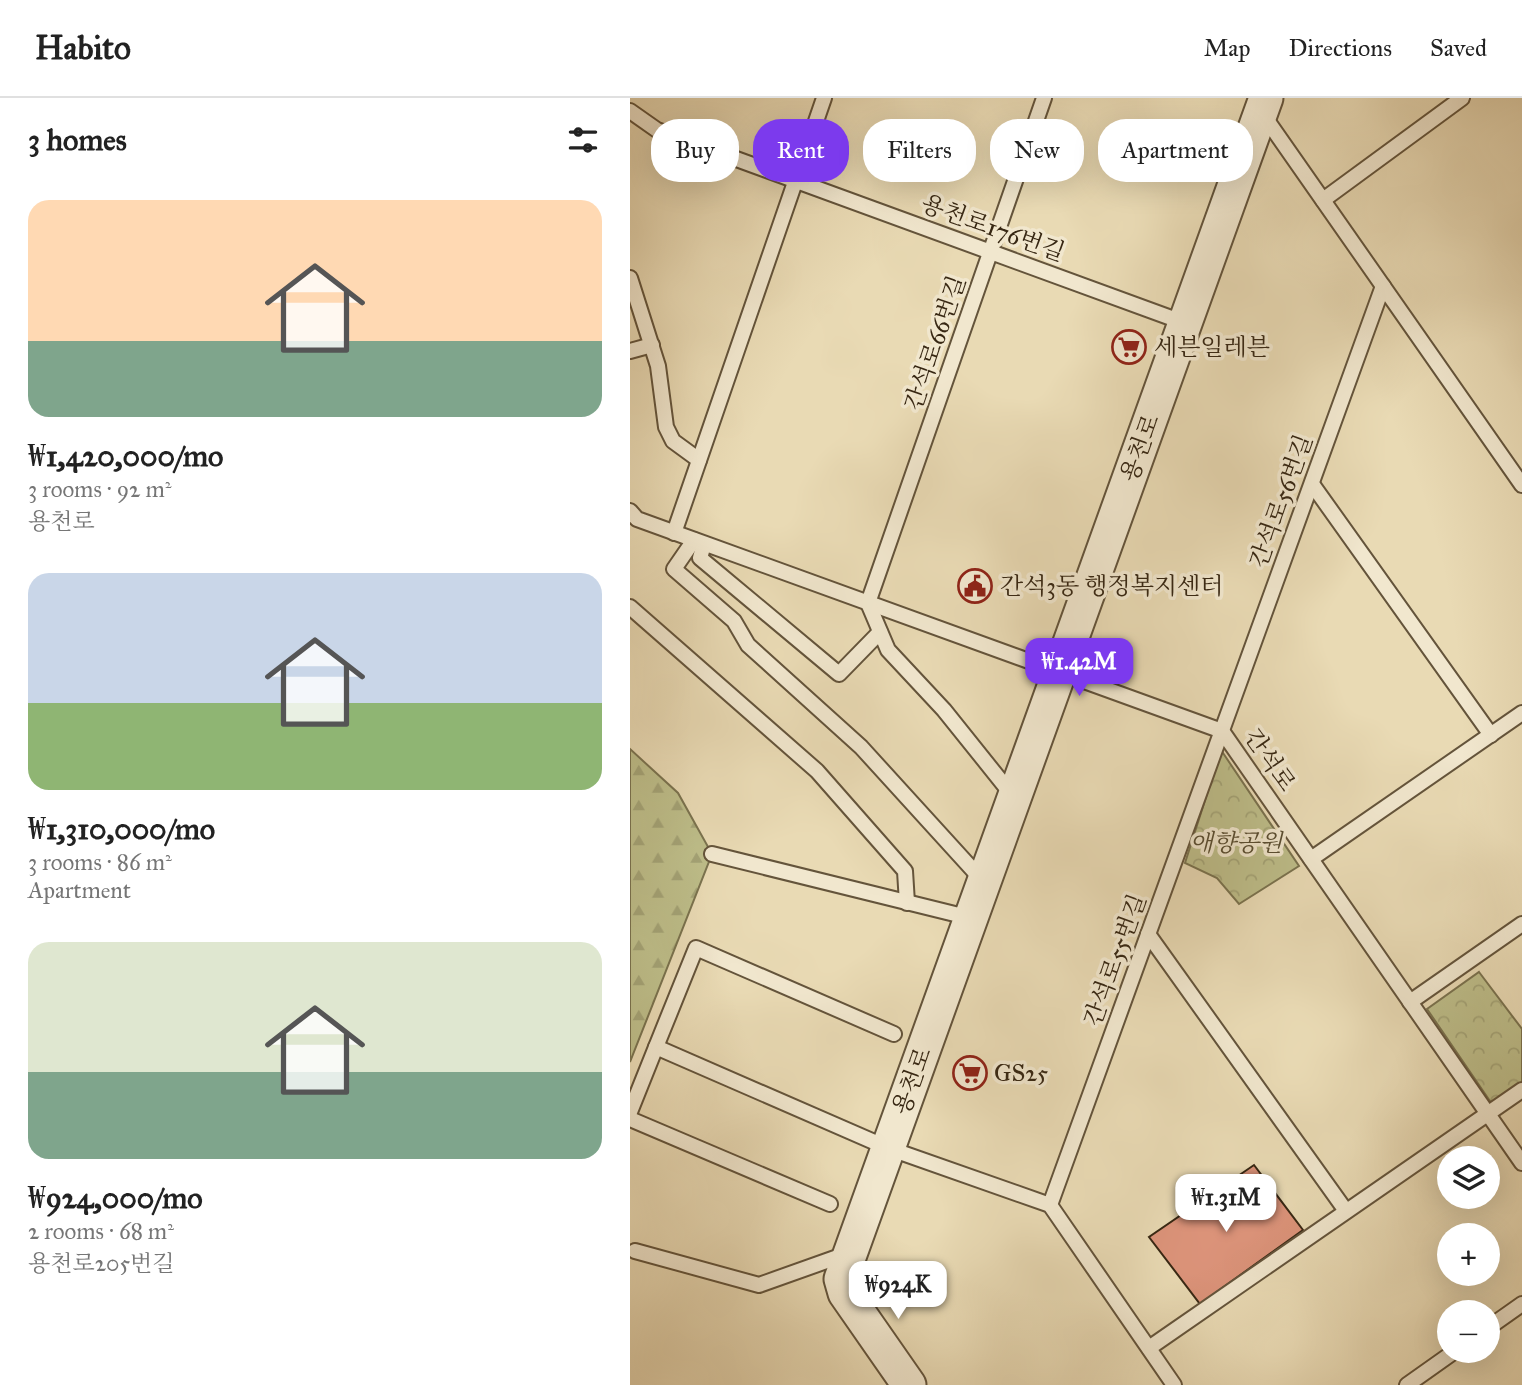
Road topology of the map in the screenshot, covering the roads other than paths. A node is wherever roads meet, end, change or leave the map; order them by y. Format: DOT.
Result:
graph roads {
  1 [pos="824,98"];
  2 [pos="1044,98"];
  3 [pos="1462,98"];
  4 [pos="1259,102"];
  5 [pos="630,111"];
  6 [pos="816,119"];
  7 [pos="753,164"];
  8 [pos="794,182"];
  9 [pos="803,182"];
  10 [pos="1323,200"];
  11 [pos="990,251"];
  12 [pos="630,278"];
  13 [pos="1383,286"];
  14 [pos="1185,323"];
  15 [pos="652,345"];
  16 [pos="630,351"];
  17 [pos="699,460"];
  18 [pos="1311,484"];
  19 [pos="1522,485"];
  20 [pos="630,511"];
  21 [pos="674,533"];
  22 [pos="699,542"];
  23 [pos="868,603"];
  24 [pos="630,607"];
  25 [pos="880,632"];
  26 [pos="1060,672"];
  27 [pos="1522,713"];
  28 [pos="1222,731"];
  29 [pos="1491,735"];
  30 [pos="1014,798"];
  31 [pos="712,855"];
  32 [pos="1311,859"];
  33 [pos="984,882"];
  34 [pos="907,903"];
  35 [pos="971,918"];
  36 [pos="1522,924"];
  37 [pos="1149,934"];
  38 [pos="1410,1002"];
  39 [pos="894,1034"];
  40 [pos="656,1047"];
  41 [pos="1522,1090"];
  42 [pos="630,1112"];
  43 [pos="1488,1113"];
  44 [pos="630,1119"];
  45 [pos="888,1148"];
  46 [pos="1522,1163"];
  47 [pos="830,1204"];
  48 [pos="1050,1205"];
  49 [pos="1346,1211"];
  50 [pos="635,1251"];
  51 [pos="846,1266"];
  52 [pos="1522,1304"];
  53 [pos="1500,1320"];
  54 [pos="1149,1348"];
  55 [pos="1438,1363"];
  56 [pos="909,1385"];
  57 [pos="1174,1385"];
  58 [pos="1407,1385"];
  1 -- 6 [label="lane"];
  2 -- 11 [label="lane, 간석로66번길"];
  3 -- 10 [label="lane"];
  4 -- 10 [label="lane"];
  4 -- 14 [label="street, 용천로"];
  5 -- 7 [label="lane, 용천로176번길"];
  8 -- 17 [label="lane"];
  9 -- 11 [label="lane, 용천로176번길"];
  10 -- 13 [label="lane"];
  11 -- 14 [label="lane, 용천로176번길"];
  11 -- 23 [label="lane, 간석로66번길"];
  12 -- 15 [label="lane"];
  13 -- 18 [label="lane, 간석로56번길"];
  13 -- 19 [label="lane"];
  14 -- 26 [label="street, 용천로"];
  15 -- 16 [label="lane"];
  15 -- 17 [label="lane"];
  17 -- 21 [label="lane"];
  18 -- 28 [label="lane, 간석로56번길"];
  18 -- 29 [label="lane"];
  20 -- 21 [label="lane, 간석로"];
  21 -- 22 [label="lane, 간석로"];
  22 -- 23 [label="lane, 간석로"];
  22 -- 25 [label="lane"];
  22 -- 33 [label="lane"];
  23 -- 25 [label="lane"];
  23 -- 26 [label="lane, 간석로"];
  24 -- 34 [label="lane"];
  25 -- 30 [label="lane"];
  26 -- 28 [label="lane, 간석로"];
  26 -- 30 [label="street, 용천로"];
  27 -- 29 [label="lane"];
  28 -- 32 [label="lane, 간석로"];
  28 -- 37 [label="lane, 간석로55번길"];
  29 -- 32 [label="lane"];
  30 -- 33 [label="street, 용천로"];
  31 -- 34 [label="lane"];
  32 -- 38 [label="lane, 간석로"];
  33 -- 35 [label="street, 용천로"];
  34 -- 35 [label="lane"];
  35 -- 45 [label="street, 용천로"];
  36 -- 38 [label="lane"];
  37 -- 48 [label="lane, 간석로55번길"];
  37 -- 49 [label="lane"];
  38 -- 43 [label="lane, 간석로"];
  39 -- 40 [label="lane"];
  40 -- 42 [label="lane"];
  40 -- 45 [label="lane"];
  41 -- 43 [label="lane"];
  43 -- 46 [label="lane, 간석로"];
  43 -- 49 [label="lane"];
  44 -- 47 [label="lane"];
  45 -- 48 [label="lane"];
  45 -- 51 [label="street, 용천로"];
  48 -- 54 [label="lane"];
  49 -- 54 [label="lane"];
  50 -- 51 [label="lane"];
  51 -- 56 [label="street"];
  52 -- 53 [label="lane"];
  54 -- 57 [label="lane"];
  55 -- 58 [label="lane"];
}
